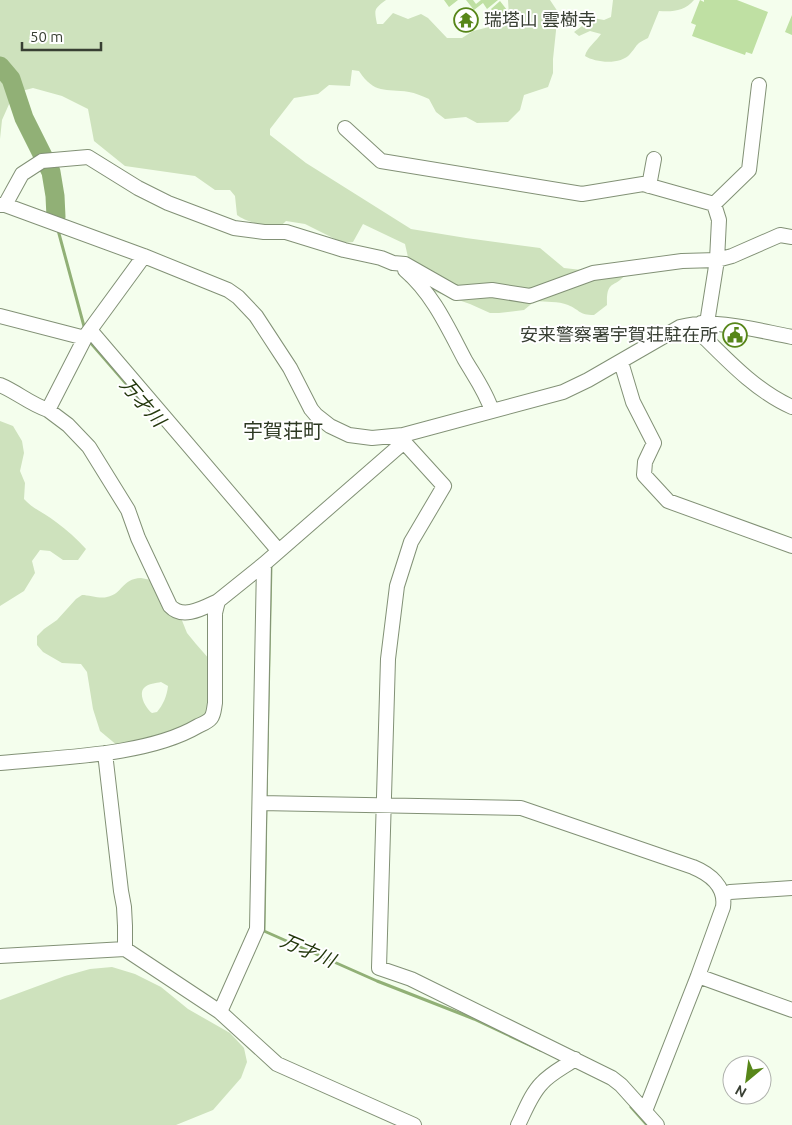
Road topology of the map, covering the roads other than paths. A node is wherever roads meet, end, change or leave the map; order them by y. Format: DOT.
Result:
graph roads {
  1 [pos="759,85"];
  2 [pos="345,128"];
  3 [pos="654,159"];
  4 [pos="649,186"];
  5 [pos="714,204"];
  6 [pos="2,206"];
  7 [pos="792,237"];
  8 [pos="144,256"];
  9 [pos="717,260"];
  10 [pos="393,263"];
  11 [pos="0,316"];
  12 [pos="704,323"];
  13 [pos="86,335"];
  14 [pos="792,337"];
  15 [pos="621,362"];
  16 [pos="0,385"];
  17 [pos="792,407"];
  18 [pos="48,410"];
  19 [pos="492,411"];
  20 [pos="403,438"];
  21 [pos="792,546"];
  22 [pos="278,550"];
  23 [pos="264,564"];
  24 [pos="218,602"];
  25 [pos="105,753"];
  26 [pos="0,763"];
  27 [pos="265,803"];
  28 [pos="383,805"];
  29 [pos="792,888"];
  30 [pos="724,895"];
  31 [pos="124,949"];
  32 [pos="0,956"];
  33 [pos="698,976"];
  34 [pos="792,1010"];
  35 [pos="220,1012"];
  36 [pos="569,1063"];
  37 [pos="645,1111"];
  38 [pos="414,1125"];
  39 [pos="518,1125"];
  40 [pos="657,1125"];
  1 -- 5 [label="street"];
  2 -- 4 [label="street"];
  3 -- 4 [label="street"];
  4 -- 5 [label="street"];
  5 -- 9 [label="street"];
  6 -- 8 [label="street"];
  6 -- 10 [label="street"];
  7 -- 9 [label="street"];
  8 -- 13 [label="street"];
  8 -- 20 [label="street"];
  9 -- 10 [label="street"];
  9 -- 12 [label="street"];
  10 -- 19 [label="street"];
  11 -- 13 [label="street"];
  12 -- 14 [label="street"];
  12 -- 15 [label="street"];
  12 -- 17 [label="street"];
  13 -- 18 [label="street"];
  13 -- 22 [label="street"];
  15 -- 19 [label="street"];
  15 -- 21 [label="street"];
  16 -- 18 [label="street"];
  18 -- 24 [label="street"];
  19 -- 20 [label="street"];
  20 -- 22 [label="street"];
  20 -- 28 [label="street"];
  22 -- 23 [label="street"];
  23 -- 24 [label="street"];
  23 -- 27 [label="street"];
  24 -- 25 [label="street"];
  25 -- 26 [label="street"];
  25 -- 31 [label="street"];
  27 -- 28 [label="street"];
  27 -- 35 [label="street"];
  28 -- 30 [label="street"];
  28 -- 36 [label="street"];
  29 -- 30 [label="street"];
  30 -- 33 [label="street"];
  31 -- 32 [label="street"];
  31 -- 35 [label="street"];
  33 -- 34 [label="street"];
  33 -- 37 [label="street"];
  35 -- 38 [label="street"];
  36 -- 37 [label="street"];
  36 -- 39 [label="street"];
  37 -- 40 [label="street"];
}
